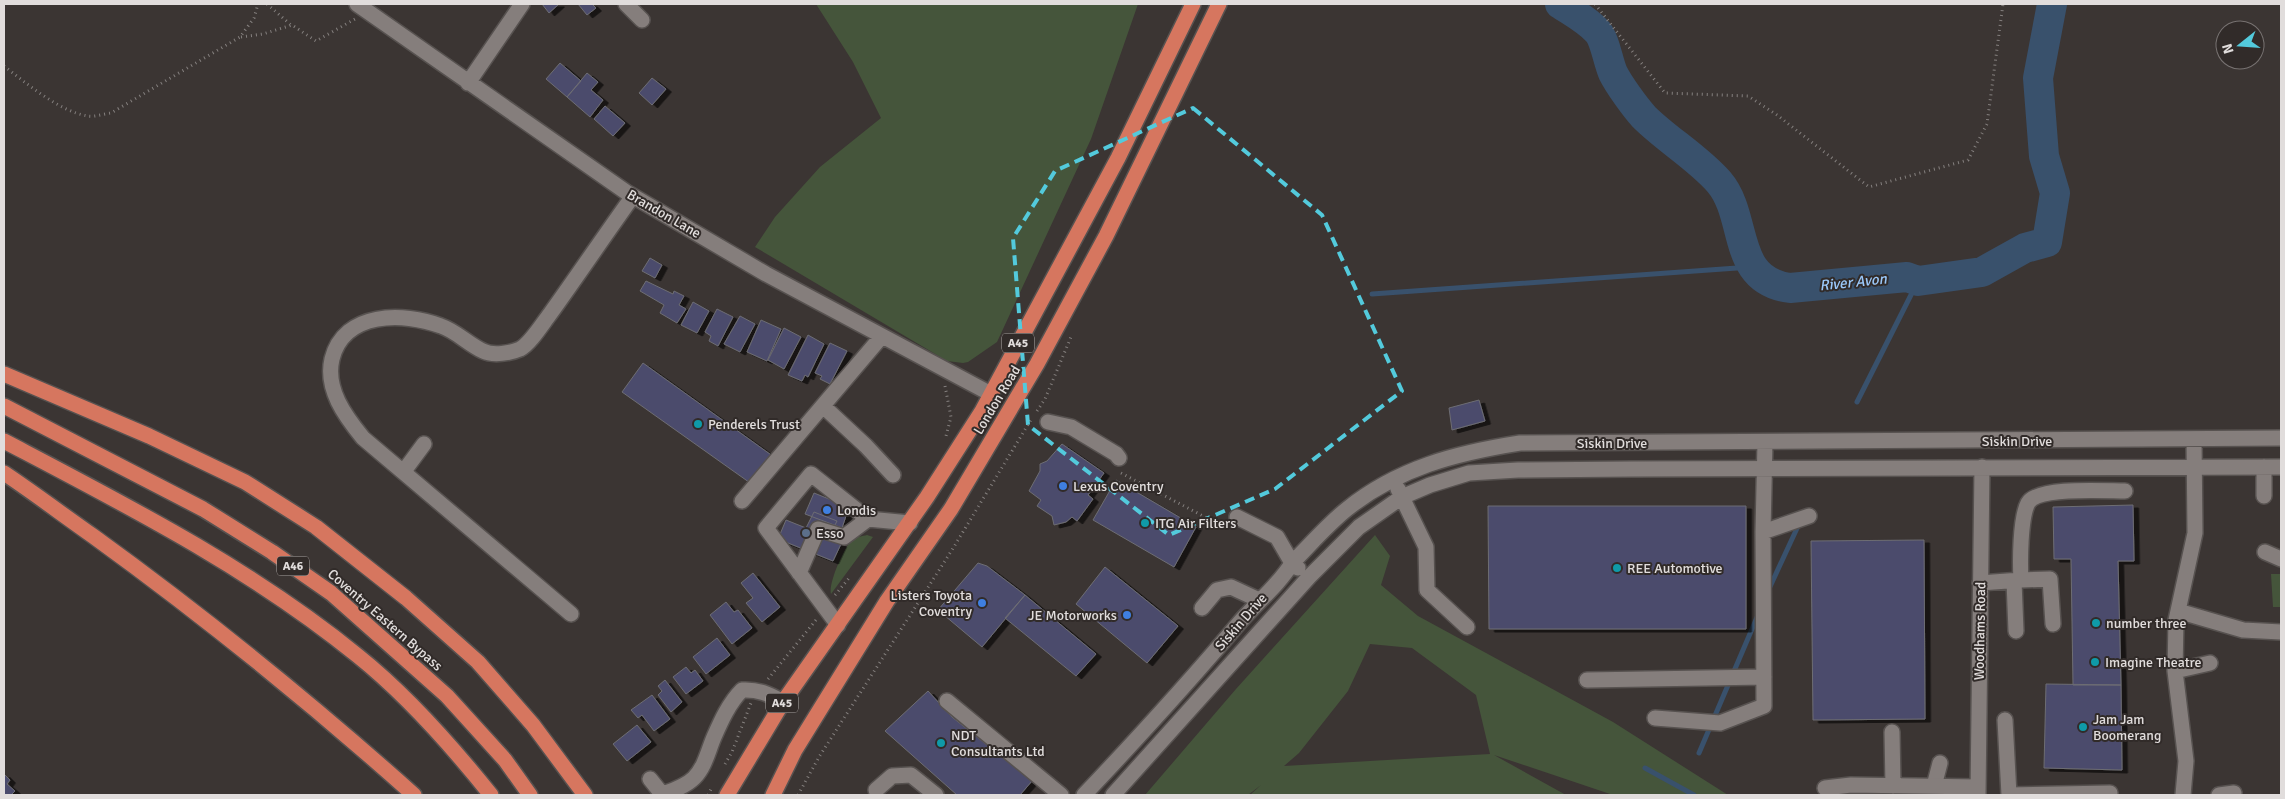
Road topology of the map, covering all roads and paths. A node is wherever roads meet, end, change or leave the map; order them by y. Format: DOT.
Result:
graph roads {
  1 [pos="258,4"];
  2 [pos="268,4"];
  3 [pos="522,4"];
  4 [pos="626,4"];
  5 [pos="1193,4"];
  6 [pos="1219,4"];
  7 [pos="1595,4"];
  8 [pos="2003,4"];
  9 [pos="360,6"];
  10 [pos="642,20"];
  11 [pos="292,25"];
  12 [pos="240,37"];
  13 [pos="4,66"];
  14 [pos="468,83"];
  15 [pos="633,196"];
  16 [pos="882,336"];
  17 [pos="942,367"];
  18 [pos="4,374"];
  19 [pos="991,394"];
  20 [pos="1045,399"];
  21 [pos="4,406"];
  22 [pos="822,406"];
  23 [pos="1048,422"];
  24 [pos="2281,438"];
  25 [pos="946,439"];
  26 [pos="2194,440"];
  27 [pos="4,441"];
  28 [pos="1765,442"];
  29 [pos="424,444"];
  30 [pos="1119,458"];
  31 [pos="2194,466"];
  32 [pos="2281,466"];
  33 [pos="1982,467"];
  34 [pos="2264,467"];
  35 [pos="1765,468"];
  36 [pos="404,471"];
  37 [pos="4,473"];
  38 [pos="894,476"];
  39 [pos="1394,478"];
  40 [pos="2125,491"];
  41 [pos="2264,496"];
  42 [pos="1402,498"];
  43 [pos="742,501"];
  44 [pos="1810,516"];
  45 [pos="868,519"];
  46 [pos="910,522"];
  47 [pos="1234,524"];
  48 [pos="1763,532"];
  49 [pos="2265,552"];
  50 [pos="2281,559"];
  51 [pos="1292,563"];
  52 [pos="854,572"];
  53 [pos="799,573"];
  54 [pos="1309,577"];
  55 [pos="2018,581"];
  56 [pos="1980,583"];
  57 [pos="1259,600"];
  58 [pos="825,608"];
  59 [pos="1202,608"];
  60 [pos="2178,611"];
  61 [pos="571,614"];
  62 [pos="2054,624"];
  63 [pos="838,625"];
  64 [pos="1467,627"];
  65 [pos="2016,631"];
  66 [pos="2281,632"];
  67 [pos="2210,663"];
  68 [pos="2175,671"];
  69 [pos="1764,678"];
  70 [pos="1587,680"];
  71 [pos="757,691"];
  72 [pos="947,700"];
  73 [pos="783,702"];
  74 [pos="1656,718"];
  75 [pos="2005,720"];
  76 [pos="1892,732"];
  77 [pos="1940,763"];
  78 [pos="722,770"];
  79 [pos="650,780"];
  80 [pos="1893,786"];
  81 [pos="1934,786"];
  82 [pos="712,787"];
  83 [pos="1825,788"];
  84 [pos="876,790"];
  85 [pos="1978,791"];
  86 [pos="2110,794"];
  87 [pos="414,795"];
  88 [pos="491,795"];
  89 [pos="530,795"];
  90 [pos="585,795"];
  91 [pos="661,795"];
  92 [pos="708,795"];
  93 [pos="727,795"];
  94 [pos="773,795"];
  95 [pos="798,795"];
  96 [pos="936,795"];
  97 [pos="1061,795"];
  98 [pos="1084,795"];
  99 [pos="1113,795"];
  100 [pos="2183,795"];
  1 -- 12 [label="path"];
  2 -- 11 [label="path"];
  3 -- 14 [label="street"];
  4 -- 10 [label="street"];
  5 -- 19 [label="highway, London Road / A45"];
  6 -- 94 [label="highway, London Road / A45"];
  7 -- 8 [label="path"];
  9 -- 11 [label="path"];
  9 -- 14 [label="street, Brandon Lane"];
  11 -- 12 [label="path"];
  12 -- 13 [label="path"];
  14 -- 15 [label="street, Brandon Lane"];
  15 -- 16 [label="street, Brandon Lane"];
  15 -- 36 [label="street"];
  16 -- 17 [label="street, Brandon Lane"];
  16 -- 22 [label="street"];
  17 -- 19 [label="street, Brandon Lane"];
  17 -- 25 [label="path"];
  18 -- 90 [label="highway"];
  19 -- 46 [label="highway, London Road / A45"];
  20 -- 95 [label="path"];
  21 -- 89 [label="highway, Coventry Eastern Bypass / A46"];
  22 -- 38 [label="street"];
  22 -- 43 [label="street"];
  23 -- 30 [label="street"];
  24 -- 26 [label="street, Siskin Drive"];
  26 -- 28 [label="street, Siskin Drive"];
  26 -- 31 [label="street"];
  27 -- 88 [label="highway, A46"];
  28 -- 35 [label="street"];
  28 -- 39 [label="street, Siskin Drive"];
  29 -- 36 [label="street"];
  30 -- 47 [label="path"];
  31 -- 33 [label="street, Siskin Drive"];
  31 -- 34 [label="street, Siskin Drive"];
  31 -- 60 [label="street"];
  32 -- 34 [label="street, Siskin Drive"];
  33 -- 35 [label="street, Siskin Drive"];
  33 -- 56 [label="street, Woodhams Road"];
  34 -- 41 [label="street"];
  35 -- 42 [label="street, Siskin Drive"];
  35 -- 48 [label="street"];
  36 -- 61 [label="street"];
  37 -- 87 [label="highway"];
  39 -- 42 [label="street"];
  39 -- 51 [label="street, Siskin Drive"];
  40 -- 55 [label="street"];
  42 -- 54 [label="street, Siskin Drive"];
  42 -- 64 [label="street"];
  44 -- 48 [label="street"];
  45 -- 46 [label="street"];
  45 -- 53 [label="street"];
  45 -- 53 [label="street"];
  46 -- 63 [label="highway, London Road / A45"];
  47 -- 51 [label="street"];
  48 -- 69 [label="street"];
  49 -- 50 [label="street"];
  51 -- 54 [label="street"];
  51 -- 57 [label="street, Siskin Drive"];
  52 -- 58 [label="path"];
  53 -- 58 [label="street"];
  54 -- 99 [label="street, Siskin Drive"];
  55 -- 56 [label="street"];
  55 -- 62 [label="street"];
  55 -- 65 [label="street"];
  56 -- 85 [label="street, Woodhams Road"];
  57 -- 59 [label="street"];
  57 -- 98 [label="street, Siskin Drive"];
  58 -- 63 [label="street"];
  58 -- 71 [label="path"];
  60 -- 66 [label="street"];
  60 -- 68 [label="street"];
  63 -- 73 [label="highway, London Road / A45"];
  67 -- 68 [label="street"];
  68 -- 100 [label="street"];
  69 -- 70 [label="street"];
  69 -- 74 [label="street"];
  71 -- 73 [label="street"];
  71 -- 78 [label="path"];
  71 -- 91 [label="street"];
  72 -- 97 [label="street"];
  73 -- 93 [label="highway, London Road / A45"];
  75 -- 86 [label="street"];
  76 -- 80 [label="street"];
  77 -- 81 [label="street"];
  79 -- 91 [label="street"];
  80 -- 81 [label="street"];
  80 -- 83 [label="street"];
  81 -- 85 [label="street"];
  82 -- 92 [label="path"];
  84 -- 96 [label="street"];
}
